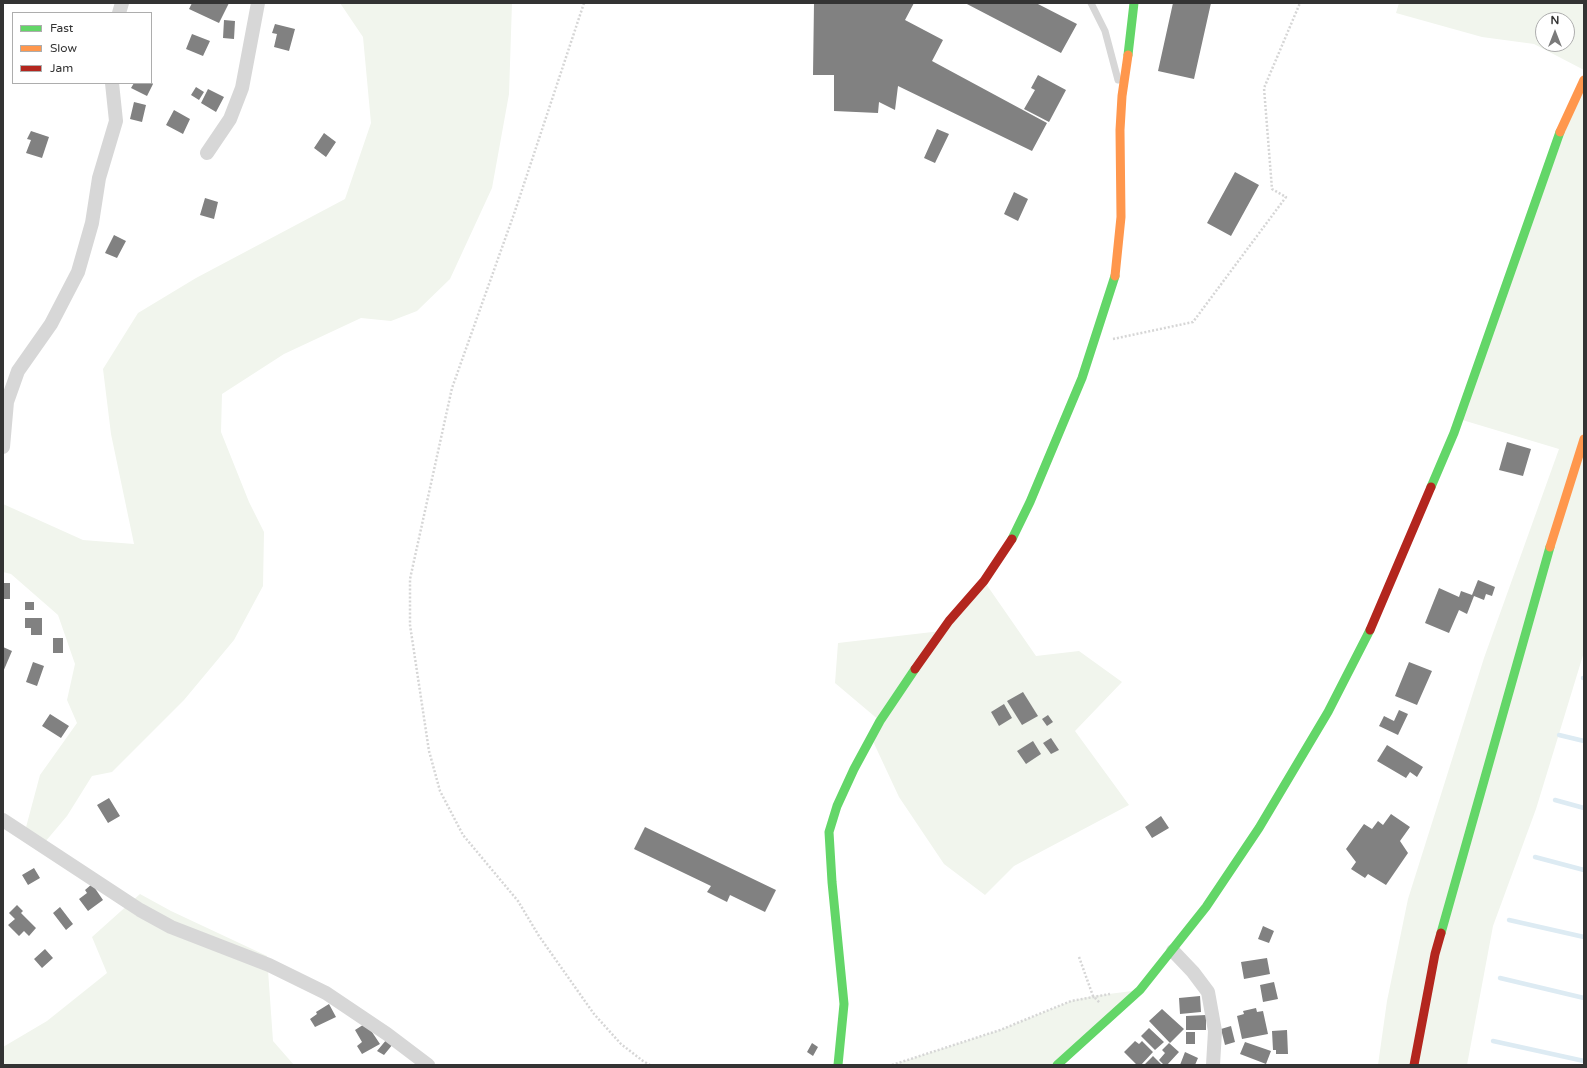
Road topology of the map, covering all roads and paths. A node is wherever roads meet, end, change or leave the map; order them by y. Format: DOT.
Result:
graph roads {
  1 [pos="258,3"];
  2 [pos="584,3"];
  3 [pos="1091,3"];
  4 [pos="1134,3"];
  5 [pos="1300,3"];
  6 [pos="1584,80"];
  7 [pos="112,84"];
  8 [pos="1122,96"];
  9 [pos="207,153"];
  10 [pos="1092,344"];
  11 [pos="1584,439"];
  12 [pos="3,447"];
  13 [pos="3,820"];
  14 [pos="1173,951"];
  15 [pos="1079,957"];
  16 [pos="1117,993"];
  17 [pos="1094,996"];
  18 [pos="1110,1016"];
  19 [pos="428,1065"];
  20 [pos="650,1065"];
  21 [pos="838,1065"];
  22 [pos="892,1065"];
  23 [pos="1058,1065"];
  24 [pos="1213,1065"];
  25 [pos="1414,1065"];
  1 -- 9 [label="street"];
  2 -- 20 [label="path"];
  3 -- 8 [label="lane"];
  4 -- 8 [label="main road"];
  5 -- 10 [label="path"];
  6 -- 14 [label="main road"];
  7 -- 12 [label="street"];
  8 -- 10 [label="main road"];
  10 -- 21 [label="main road"];
  11 -- 25 [label="main road"];
  13 -- 19 [label="street"];
  14 -- 18 [label="main road"];
  14 -- 24 [label="street"];
  15 -- 17 [label="path"];
  16 -- 17 [label="path"];
  17 -- 18 [label="path"];
  17 -- 22 [label="path"];
  18 -- 23 [label="main road"];
}
